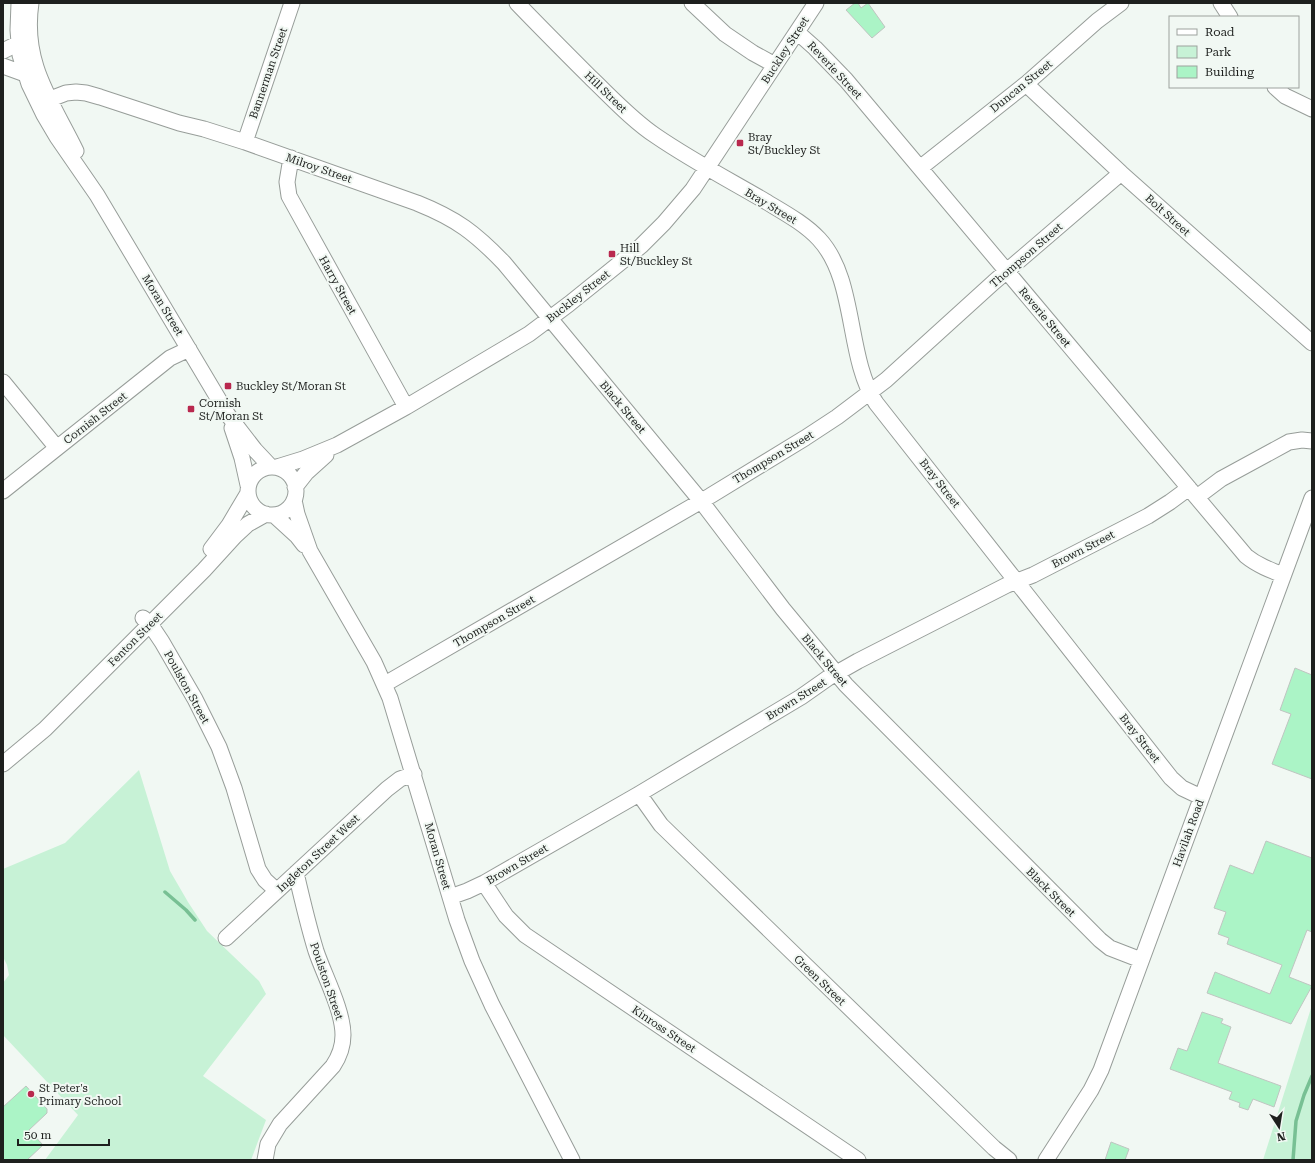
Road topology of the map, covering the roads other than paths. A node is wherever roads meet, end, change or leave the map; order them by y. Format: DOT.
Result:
graph roads {
  1 [pos="19,3"];
  2 [pos="31,3"];
  3 [pos="292,3"];
  4 [pos="517,3"];
  5 [pos="692,3"];
  6 [pos="816,3"];
  7 [pos="1221,3"];
  8 [pos="1112,6"];
  9 [pos="1229,16"];
  10 [pos="797,32"];
  11 [pos="23,50"];
  12 [pos="3,51"];
  13 [pos="775,65"];
  14 [pos="3,66"];
  15 [pos="25,74"];
  16 [pos="1026,84"];
  17 [pos="1276,88"];
  18 [pos="48,100"];
  19 [pos="1312,109"];
  20 [pos="245,142"];
  21 [pos="291,158"];
  22 [pos="706,168"];
  23 [pos="920,168"];
  24 [pos="1121,173"];
  25 [pos="97,195"];
  26 [pos="1007,272"];
  27 [pos="550,319"];
  28 [pos="1312,343"];
  29 [pos="189,349"];
  30 [pos="3,382"];
  31 [pos="870,393"];
  32 [pos="406,407"];
  33 [pos="228,415"];
  34 [pos="1312,441"];
  35 [pos="337,445"];
  36 [pos="57,448"];
  37 [pos="274,467"];
  38 [pos="248,489"];
  39 [pos="3,491"];
  40 [pos="1193,493"];
  41 [pos="295,494"];
  42 [pos="1312,498"];
  43 [pos="701,501"];
  44 [pos="270,514"];
  45 [pos="310,551"];
  46 [pos="1283,575"];
  47 [pos="1017,581"];
  48 [pos="146,621"];
  49 [pos="836,674"];
  50 [pos="385,684"];
  51 [pos="3,752"];
  52 [pos="3,764"];
  53 [pos="414,774"];
  54 [pos="639,794"];
  55 [pos="1201,797"];
  56 [pos="296,873"];
  57 [pos="484,883"];
  58 [pos="277,891"];
  59 [pos="450,897"];
  60 [pos="226,938"];
  61 [pos="1141,960"];
  62 [pos="265,1160"];
  63 [pos="572,1160"];
  64 [pos="858,1160"];
  65 [pos="1009,1160"];
  66 [pos="1046,1160"];
  1 -- 11 [label="street"];
  2 -- 11 [label="street"];
  3 -- 20 [label="street, Bannerman Street"];
  4 -- 22 [label="street, Hill Street"];
  5 -- 13 [label="street"];
  6 -- 10 [label="street, Buckley Street"];
  7 -- 9 [label="street"];
  8 -- 16 [label="street, Duncan Street"];
  10 -- 13 [label="street, Buckley Street"];
  10 -- 23 [label="street, Reverie Street"];
  11 -- 12 [label="street"];
  11 -- 15 [label="street, Moran Street"];
  11 -- 18 [label="street, Moran Street"];
  13 -- 22 [label="street, Buckley Street"];
  14 -- 15 [label="street"];
  15 -- 25 [label="street, Moran Street"];
  16 -- 23 [label="street, Duncan Street"];
  16 -- 24 [label="street, Bolt Street"];
  17 -- 19 [label="street"];
  18 -- 20 [label="street, Milroy Street"];
  18 -- 25 [label="street, Moran Street"];
  20 -- 21 [label="street, Milroy Street"];
  21 -- 27 [label="street, Milroy Street"];
  21 -- 32 [label="street, Harry Street"];
  22 -- 27 [label="street, Buckley Street"];
  22 -- 31 [label="street, Bray Street"];
  23 -- 26 [label="street, Reverie Street"];
  24 -- 26 [label="street, Thompson Street"];
  24 -- 28 [label="street, Bolt Street"];
  25 -- 29 [label="street, Moran Street"];
  26 -- 31 [label="street, Thompson Street"];
  26 -- 40 [label="street, Reverie Street"];
  27 -- 32 [label="street, Buckley Street"];
  27 -- 43 [label="street, Black Street"];
  29 -- 33 [label="street, Moran Street"];
  29 -- 36 [label="street, Cornish Street"];
  30 -- 36 [label="street"];
  31 -- 43 [label="street, Thompson Street"];
  31 -- 47 [label="street, Bray Street"];
  32 -- 35 [label="street, Buckley Street"];
  33 -- 37 [label="street, Moran Street"];
  33 -- 38 [label="street, Moran Street"];
  34 -- 40 [label="street, Brown Street"];
  35 -- 37 [label="street, Buckley Street"];
  35 -- 41 [label="street, Buckley Street"];
  36 -- 39 [label="street, Cornish Street"];
  37 -- 38 [label="street"];
  37 -- 41 [label="street"];
  38 -- 44 [label="street"];
  38 -- 48 [label="street, Fenton Street"];
  40 -- 46 [label="street, Reverie Street"];
  40 -- 47 [label="street, Brown Street"];
  41 -- 44 [label="street"];
  41 -- 45 [label="street, Moran Street"];
  42 -- 46 [label="street, Havilah Road"];
  43 -- 49 [label="street, Black Street"];
  43 -- 50 [label="street, Thompson Street"];
  44 -- 45 [label="street, Moran Street"];
  44 -- 48 [label="street, Fenton Street"];
  45 -- 50 [label="street, Moran Street"];
  46 -- 55 [label="street, Havilah Road"];
  47 -- 49 [label="street, Brown Street"];
  47 -- 55 [label="street, Bray Street"];
  48 -- 51 [label="street, Fenton Street"];
  48 -- 52 [label="street, Fenton Street"];
  48 -- 58 [label="street, Poulston Street"];
  49 -- 54 [label="street, Brown Street"];
  49 -- 61 [label="street, Black Street"];
  50 -- 53 [label="street, Moran Street"];
  53 -- 56 [label="street, Ingleton Street West"];
  53 -- 59 [label="street, Moran Street"];
  54 -- 57 [label="street, Brown Street"];
  54 -- 65 [label="street, Green Street"];
  55 -- 61 [label="street, Havilah Road"];
  56 -- 58 [label="street, Ingleton Street West"];
  56 -- 62 [label="street, Poulston Street"];
  57 -- 59 [label="street, Brown Street"];
  57 -- 64 [label="street, Kinross Street"];
  58 -- 60 [label="street, Ingleton Street West"];
  59 -- 63 [label="street, Moran Street"];
  61 -- 66 [label="street, Havilah Road"];
}
